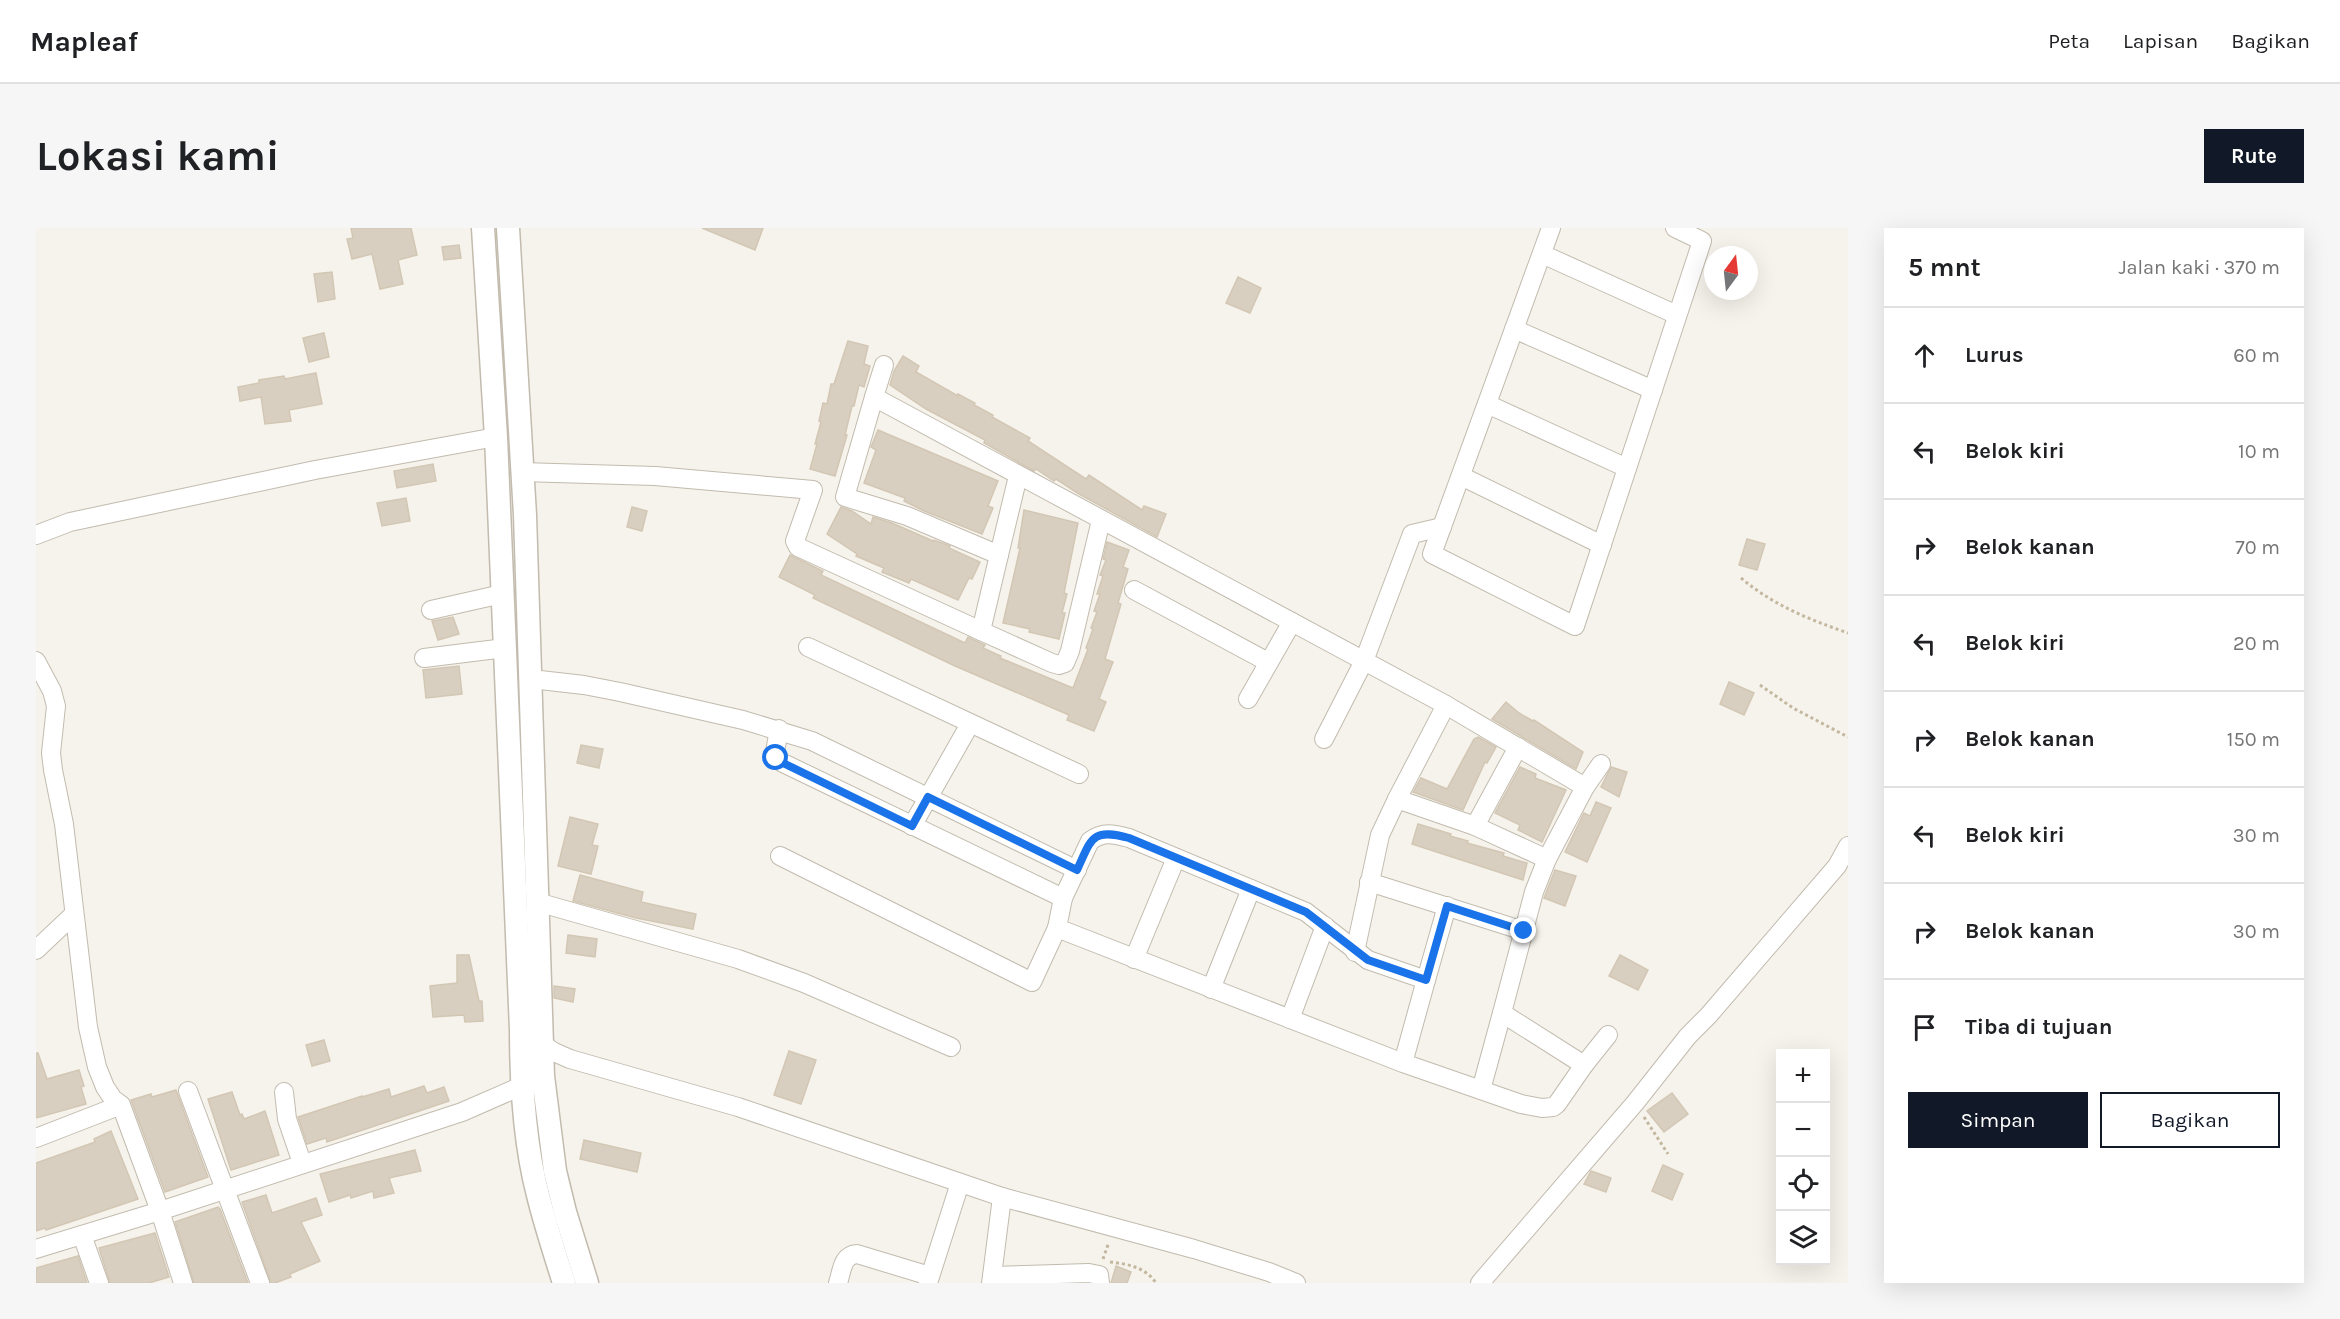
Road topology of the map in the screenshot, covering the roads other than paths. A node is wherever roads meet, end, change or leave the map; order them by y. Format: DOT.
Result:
graph roads {
  1 [pos="483,228"];
  2 [pos="508,228"];
  3 [pos="1551,228"];
  4 [pos="1675,228"];
  5 [pos="1542,254"];
  6 [pos="1677,315"];
  7 [pos="1514,329"];
  8 [pos="884,365"];
  9 [pos="1653,390"];
  10 [pos="874,398"];
  11 [pos="1487,404"];
  12 [pos="496,436"];
  13 [pos="1627,468"];
  14 [pos="522,472"];
  15 [pos="1018,476"];
  16 [pos="1461,476"];
  17 [pos="813,490"];
  18 [pos="845,497"];
  19 [pos="1101,520"];
  20 [pos="1442,527"];
  21 [pos="36,535"];
  22 [pos="1602,545"];
  23 [pos="999,555"];
  24 [pos="1134,590"];
  25 [pos="502,594"];
  26 [pos="431,610"];
  27 [pos="1292,622"];
  28 [pos="981,631"];
  29 [pos="808,647"];
  30 [pos="505,648"];
  31 [pos="424,658"];
  32 [pos="36,661"];
  33 [pos="1364,661"];
  34 [pos="1268,662"];
  35 [pos="531,680"];
  36 [pos="1248,699"];
  37 [pos="1446,705"];
  38 [pos="970,724"];
  39 [pos="779,729"];
  40 [pos="1324,739"];
  41 [pos="1518,747"];
  42 [pos="1601,764"];
  43 [pos="1079,774"];
  44 [pos="1585,787"];
  45 [pos="928,797"];
  46 [pos="1397,799"];
  47 [pos="912,826"];
  48 [pos="1475,826"];
  49 [pos="1848,849"];
  50 [pos="780,856"];
  51 [pos="1176,858"];
  52 [pos="1547,859"];
  53 [pos="1077,870"];
  54 [pos="1369,882"];
  55 [pos="1251,889"];
  56 [pos="1064,898"];
  57 [pos="537,902"];
  58 [pos="1447,906"];
  59 [pos="73,915"];
  60 [pos="1325,926"];
  61 [pos="1057,928"];
  62 [pos="1524,931"];
  63 [pos="36,950"];
  64 [pos="1355,952"];
  65 [pos="1134,959"];
  66 [pos="1426,980"];
  67 [pos="1211,989"];
  68 [pos="1502,1013"];
  69 [pos="1290,1019"];
  70 [pos="521,1030"];
  71 [pos="1608,1035"];
  72 [pos="543,1045"];
  73 [pos="951,1047"];
  74 [pos="1403,1063"];
  75 [pos="1584,1065"];
  76 [pos="533,1081"];
  77 [pos="1481,1090"];
  78 [pos="188,1091"];
  79 [pos="284,1092"];
  80 [pos="121,1105"];
  81 [pos="36,1138"];
  82 [pos="302,1163"];
  83 [pos="960,1183"];
  84 [pos="226,1189"];
  85 [pos="1002,1197"];
  86 [pos="160,1211"];
  87 [pos="82,1235"];
  88 [pos="36,1249"];
  89 [pos="929,1279"];
  90 [pos="992,1279"];
  91 [pos="99,1283"];
  92 [pos="183,1283"];
  93 [pos="260,1283"];
  94 [pos="564,1283"];
  95 [pos="587,1283"];
  96 [pos="838,1283"];
  97 [pos="1100,1283"];
  98 [pos="1296,1283"];
  99 [pos="1480,1283"];
  1 -- 12 [label="street"];
  2 -- 14 [label="street"];
  3 -- 5 [label="street"];
  4 -- 6 [label="street"];
  5 -- 6 [label="street"];
  5 -- 7 [label="street"];
  6 -- 9 [label="street"];
  7 -- 9 [label="street"];
  7 -- 11 [label="street"];
  8 -- 10 [label="street"];
  9 -- 13 [label="street"];
  10 -- 15 [label="street"];
  10 -- 18 [label="street"];
  11 -- 13 [label="street"];
  11 -- 16 [label="street"];
  12 -- 21 [label="street"];
  12 -- 25 [label="street"];
  13 -- 22 [label="street"];
  14 -- 17 [label="street"];
  14 -- 35 [label="street"];
  15 -- 19 [label="street"];
  15 -- 23 [label="street"];
  16 -- 20 [label="street"];
  16 -- 22 [label="street"];
  17 -- 18 [label="street"];
  17 -- 28 [label="street"];
  18 -- 23 [label="street"];
  19 -- 27 [label="street"];
  19 -- 28 [label="street"];
  20 -- 22 [label="street"];
  20 -- 33 [label="street"];
  23 -- 28 [label="street"];
  24 -- 34 [label="street"];
  25 -- 26 [label="street"];
  25 -- 30 [label="street"];
  27 -- 33 [label="street"];
  27 -- 34 [label="street"];
  29 -- 38 [label="street"];
  30 -- 31 [label="street"];
  30 -- 70 [label="street"];
  32 -- 59 [label="street"];
  33 -- 37 [label="street"];
  33 -- 40 [label="street"];
  34 -- 36 [label="street"];
  35 -- 39 [label="street"];
  35 -- 57 [label="street"];
  37 -- 41 [label="street"];
  37 -- 46 [label="street"];
  38 -- 43 [label="street"];
  38 -- 45 [label="street"];
  39 -- 45 [label="street"];
  39 -- 47 [label="street"];
  41 -- 44 [label="street"];
  41 -- 48 [label="street"];
  42 -- 44 [label="street"];
  44 -- 52 [label="street"];
  45 -- 47 [label="street"];
  45 -- 53 [label="street"];
  46 -- 48 [label="street"];
  46 -- 54 [label="street"];
  47 -- 56 [label="street"];
  48 -- 52 [label="street"];
  49 -- 99 [label="street"];
  50 -- 61 [label="street"];
  51 -- 53 [label="street"];
  51 -- 55 [label="street"];
  51 -- 65 [label="street"];
  52 -- 62 [label="street"];
  53 -- 56 [label="street"];
  54 -- 58 [label="street"];
  54 -- 64 [label="street"];
  55 -- 60 [label="street"];
  55 -- 67 [label="street"];
  56 -- 61 [label="street"];
  57 -- 72 [label="street"];
  57 -- 73 [label="street"];
  58 -- 62 [label="street"];
  58 -- 66 [label="street"];
  59 -- 63 [label="street"];
  59 -- 80 [label="street"];
  60 -- 64 [label="street"];
  60 -- 69 [label="street"];
  61 -- 65 [label="street"];
  62 -- 68 [label="street"];
  64 -- 66 [label="street"];
  65 -- 67 [label="street"];
  66 -- 74 [label="street"];
  67 -- 69 [label="street"];
  68 -- 75 [label="street"];
  68 -- 77 [label="street"];
  69 -- 74 [label="street"];
  70 -- 72 [label="street"];
  70 -- 76 [label="street"];
  71 -- 75 [label="street"];
  72 -- 76 [label="street"];
  72 -- 83 [label="street"];
  74 -- 77 [label="street"];
  75 -- 77 [label="street"];
  76 -- 82 [label="street"];
  76 -- 94 [label="street"];
  76 -- 95 [label="street"];
  78 -- 84 [label="street"];
  79 -- 82 [label="street"];
  80 -- 81 [label="street"];
  80 -- 86 [label="street"];
  82 -- 84 [label="street"];
  83 -- 85 [label="street"];
  83 -- 89 [label="street"];
  84 -- 86 [label="street"];
  84 -- 93 [label="street"];
  85 -- 90 [label="street"];
  85 -- 98 [label="street"];
  86 -- 87 [label="street"];
  86 -- 92 [label="street"];
  87 -- 88 [label="street"];
  87 -- 91 [label="street"];
  89 -- 96 [label="street"];
  90 -- 97 [label="street"];
}
